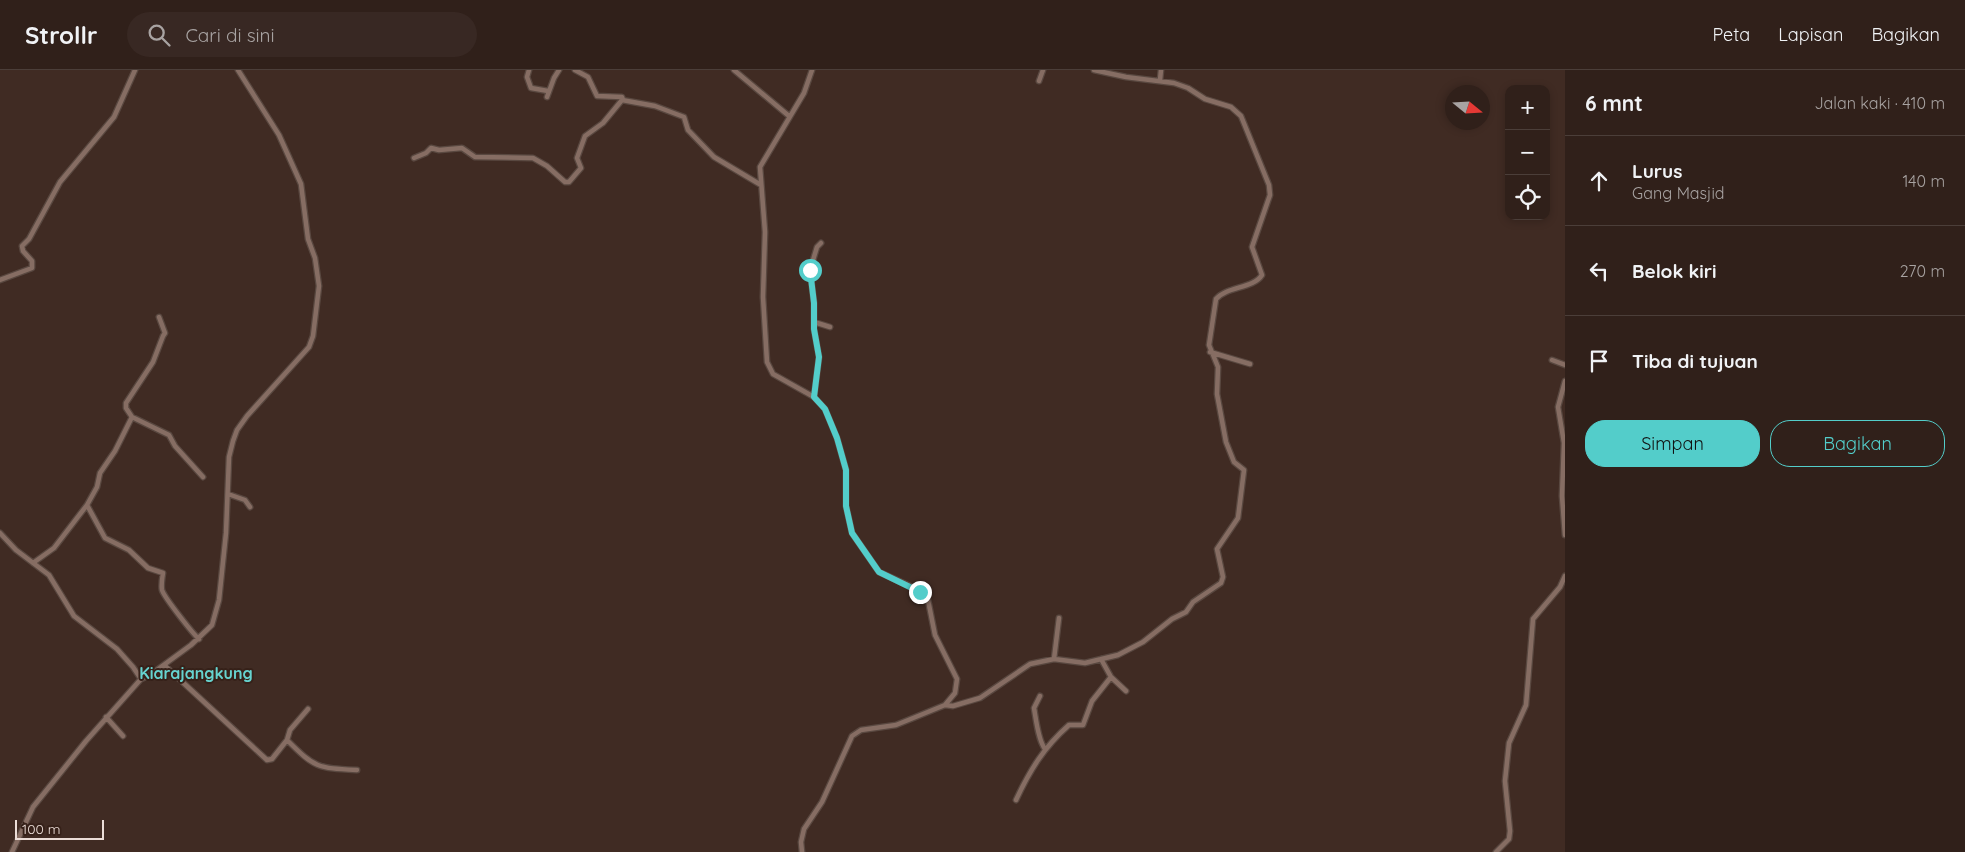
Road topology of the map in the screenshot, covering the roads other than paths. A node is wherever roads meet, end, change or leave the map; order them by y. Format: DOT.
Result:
graph roads {
  1 [pos="135,70"];
  2 [pos="238,70"];
  3 [pos="529,70"];
  4 [pos="559,70"];
  5 [pos="575,70"];
  6 [pos="734,70"];
  7 [pos="812,70"];
  8 [pos="1043,70"];
  9 [pos="1094,70"];
  10 [pos="1161,70"];
  11 [pos="1040,80"];
  12 [pos="1160,80"];
  13 [pos="548,90"];
  14 [pos="546,97"];
  15 [pos="623,100"];
  16 [pos="789,116"];
  17 [pos="414,158"];
  18 [pos="761,185"];
  19 [pos="821,243"];
  20 [pos="0,280"];
  21 [pos="159,317"];
  22 [pos="814,322"];
  23 [pos="830,327"];
  24 [pos="1210,352"];
  25 [pos="1552,360"];
  26 [pos="1250,364"];
  27 [pos="1565,365"];
  28 [pos="1565,381"];
  29 [pos="814,397"];
  30 [pos="132,417"];
  31 [pos="203,477"];
  32 [pos="228,494"];
  33 [pos="87,505"];
  34 [pos="250,507"];
  35 [pos="0,533"];
  36 [pos="1565,535"];
  37 [pos="33,563"];
  38 [pos="1565,576"];
  39 [pos="1059,618"];
  40 [pos="199,639"];
  41 [pos="1054,659"];
  42 [pos="1101,660"];
  43 [pos="164,665"];
  44 [pos="1111,677"];
  45 [pos="141,679"];
  46 [pos="1126,691"];
  47 [pos="1040,696"];
  48 [pos="945,705"];
  49 [pos="308,708"];
  50 [pos="106,717"];
  51 [pos="123,736"];
  52 [pos="287,740"];
  53 [pos="1045,749"];
  54 [pos="357,770"];
  55 [pos="1016,800"];
  56 [pos="12,852"];
  57 [pos="802,852"];
  58 [pos="1496,852"];
  1 -- 20 [label="street"];
  2 -- 32 [label="street"];
  3 -- 13 [label="street"];
  4 -- 13 [label="street"];
  5 -- 15 [label="street"];
  6 -- 16 [label="street"];
  7 -- 16 [label="street"];
  8 -- 11 [label="street"];
  9 -- 12 [label="street"];
  10 -- 12 [label="street"];
  12 -- 24 [label="street"];
  13 -- 14 [label="street"];
  15 -- 17 [label="street"];
  15 -- 18 [label="street"];
  16 -- 18 [label="street"];
  18 -- 29 [label="street"];
  19 -- 22 [label="street"];
  21 -- 30 [label="street"];
  22 -- 23 [label="street"];
  22 -- 29 [label="street"];
  24 -- 26 [label="street"];
  24 -- 42 [label="street"];
  25 -- 27 [label="street"];
  28 -- 36 [label="street"];
  29 -- 48 [label="street"];
  30 -- 31 [label="street"];
  30 -- 33 [label="street"];
  32 -- 34 [label="street"];
  32 -- 40 [label="street"];
  33 -- 37 [label="street"];
  33 -- 40 [label="street"];
  35 -- 37 [label="street"];
  37 -- 45 [label="street"];
  38 -- 58 [label="street"];
  39 -- 41 [label="street"];
  40 -- 43 [label="street"];
  41 -- 42 [label="street"];
  41 -- 48 [label="street"];
  42 -- 44 [label="street"];
  43 -- 45 [label="street"];
  43 -- 52 [label="street"];
  44 -- 46 [label="street"];
  44 -- 53 [label="street"];
  45 -- 50 [label="street"];
  47 -- 53 [label="street"];
  48 -- 57 [label="street"];
  49 -- 52 [label="street"];
  50 -- 51 [label="street"];
  50 -- 56 [label="street"];
  52 -- 54 [label="street"];
  53 -- 55 [label="street"];
}
